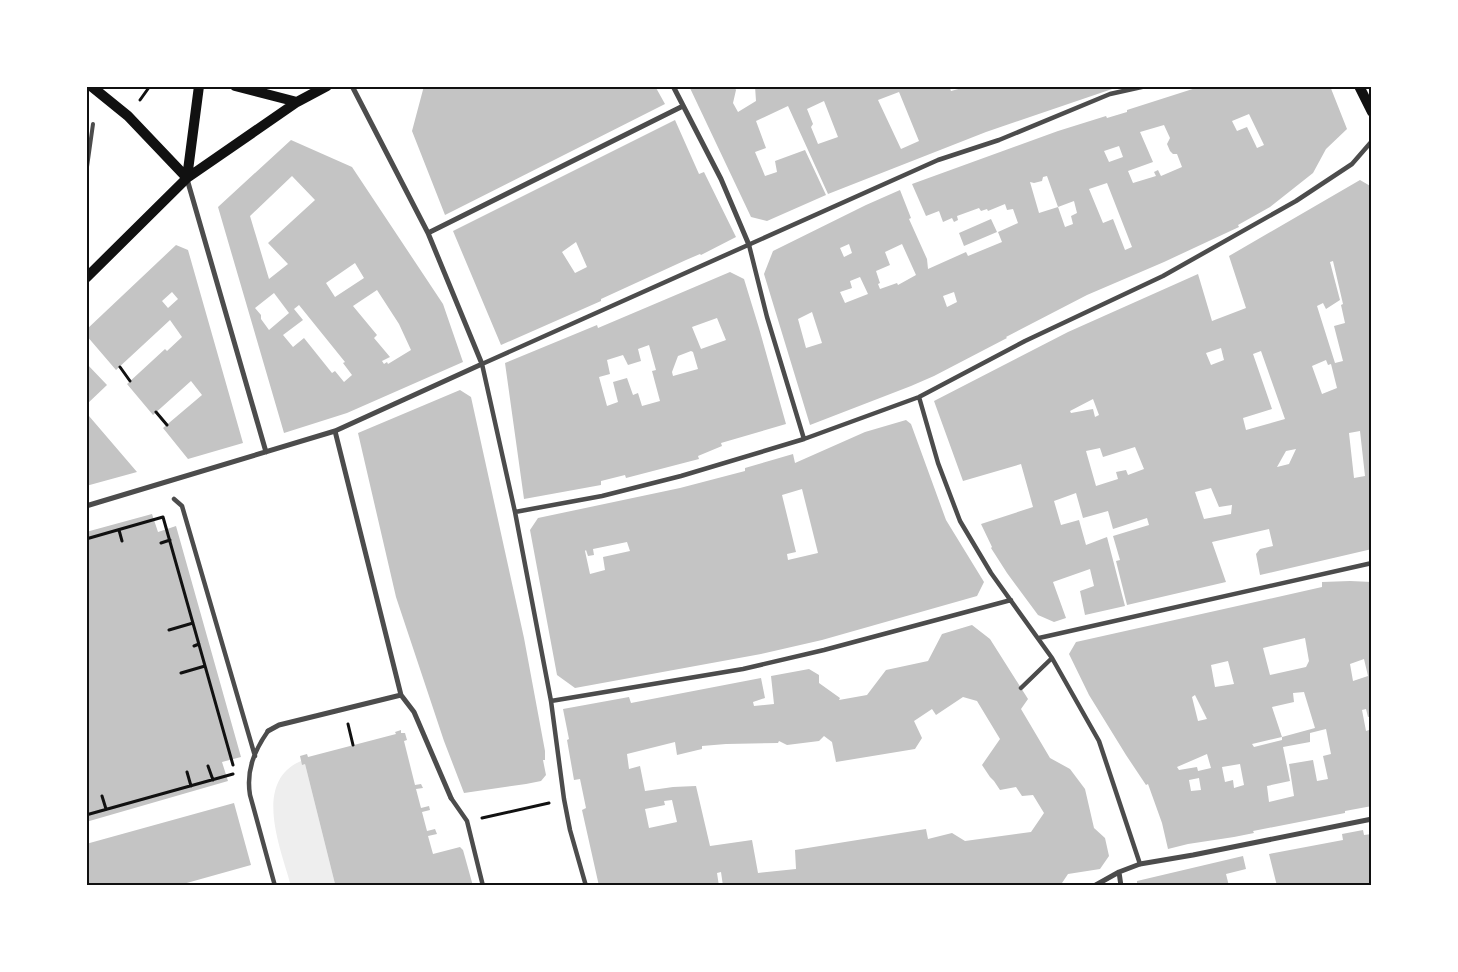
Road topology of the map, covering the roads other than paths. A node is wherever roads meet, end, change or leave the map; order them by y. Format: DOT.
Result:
graph roads {
  1 [pos="90,86"];
  2 [pos="199,86"];
  3 [pos="235,86"];
  4 [pos="328,86"];
  5 [pos="352,86"];
  6 [pos="673,86"];
  7 [pos="1146,86"];
  8 [pos="1360,86"];
  9 [pos="297,102"];
  10 [pos="683,106"];
  11 [pos="1372,112"];
  12 [pos="93,124"];
  13 [pos="1372,141"];
  14 [pos="86,174"];
  15 [pos="187,178"];
  16 [pos="428,233"];
  17 [pos="749,245"];
  18 [pos="86,278"];
  19 [pos="482,364"];
  20 [pos="920,397"];
  21 [pos="335,431"];
  22 [pos="804,439"];
  23 [pos="266,452"];
  24 [pos="174,500"];
  25 [pos="86,506"];
  26 [pos="515,512"];
  27 [pos="1372,564"];
  28 [pos="1011,600"];
  29 [pos="1039,638"];
  30 [pos="1052,658"];
  31 [pos="1021,688"];
  32 [pos="401,695"];
  33 [pos="551,700"];
  34 [pos="268,731"];
  35 [pos="255,756"];
  36 [pos="451,798"];
  37 [pos="1372,819"];
  38 [pos="1140,864"];
  39 [pos="1119,872"];
  40 [pos="275,886"];
  41 [pos="483,886"];
  42 [pos="586,886"];
  43 [pos="1094,886"];
  44 [pos="1121,886"];
  1 -- 15 [label="main road"];
  2 -- 15 [label="main road"];
  3 -- 9 [label="main road"];
  4 -- 9 [label="main road"];
  5 -- 16 [label="street"];
  6 -- 10 [label="street"];
  7 -- 17 [label="street"];
  8 -- 11 [label="main road"];
  9 -- 15 [label="main road"];
  10 -- 16 [label="street"];
  10 -- 17 [label="street"];
  12 -- 14 [label="lane"];
  13 -- 20 [label="street"];
  15 -- 18 [label="main road"];
  15 -- 23 [label="street"];
  16 -- 19 [label="street"];
  17 -- 19 [label="street"];
  17 -- 22 [label="street"];
  19 -- 21 [label="street"];
  19 -- 26 [label="street"];
  20 -- 22 [label="street"];
  20 -- 28 [label="street"];
  21 -- 23 [label="street"];
  21 -- 32 [label="street"];
  22 -- 26 [label="street"];
  23 -- 25 [label="street"];
  24 -- 35 [label="street"];
  26 -- 33 [label="street"];
  27 -- 29 [label="street"];
  28 -- 29 [label="street"];
  28 -- 33 [label="street"];
  29 -- 30 [label="street"];
  30 -- 31 [label="street"];
  30 -- 38 [label="street"];
  32 -- 34 [label="street"];
  32 -- 36 [label="street"];
  33 -- 42 [label="street"];
  34 -- 35 [label="street"];
  35 -- 40 [label="street"];
  36 -- 41 [label="street"];
  37 -- 38 [label="street"];
  38 -- 39 [label="street"];
  39 -- 43 [label="street"];
  39 -- 44 [label="street"];
}
